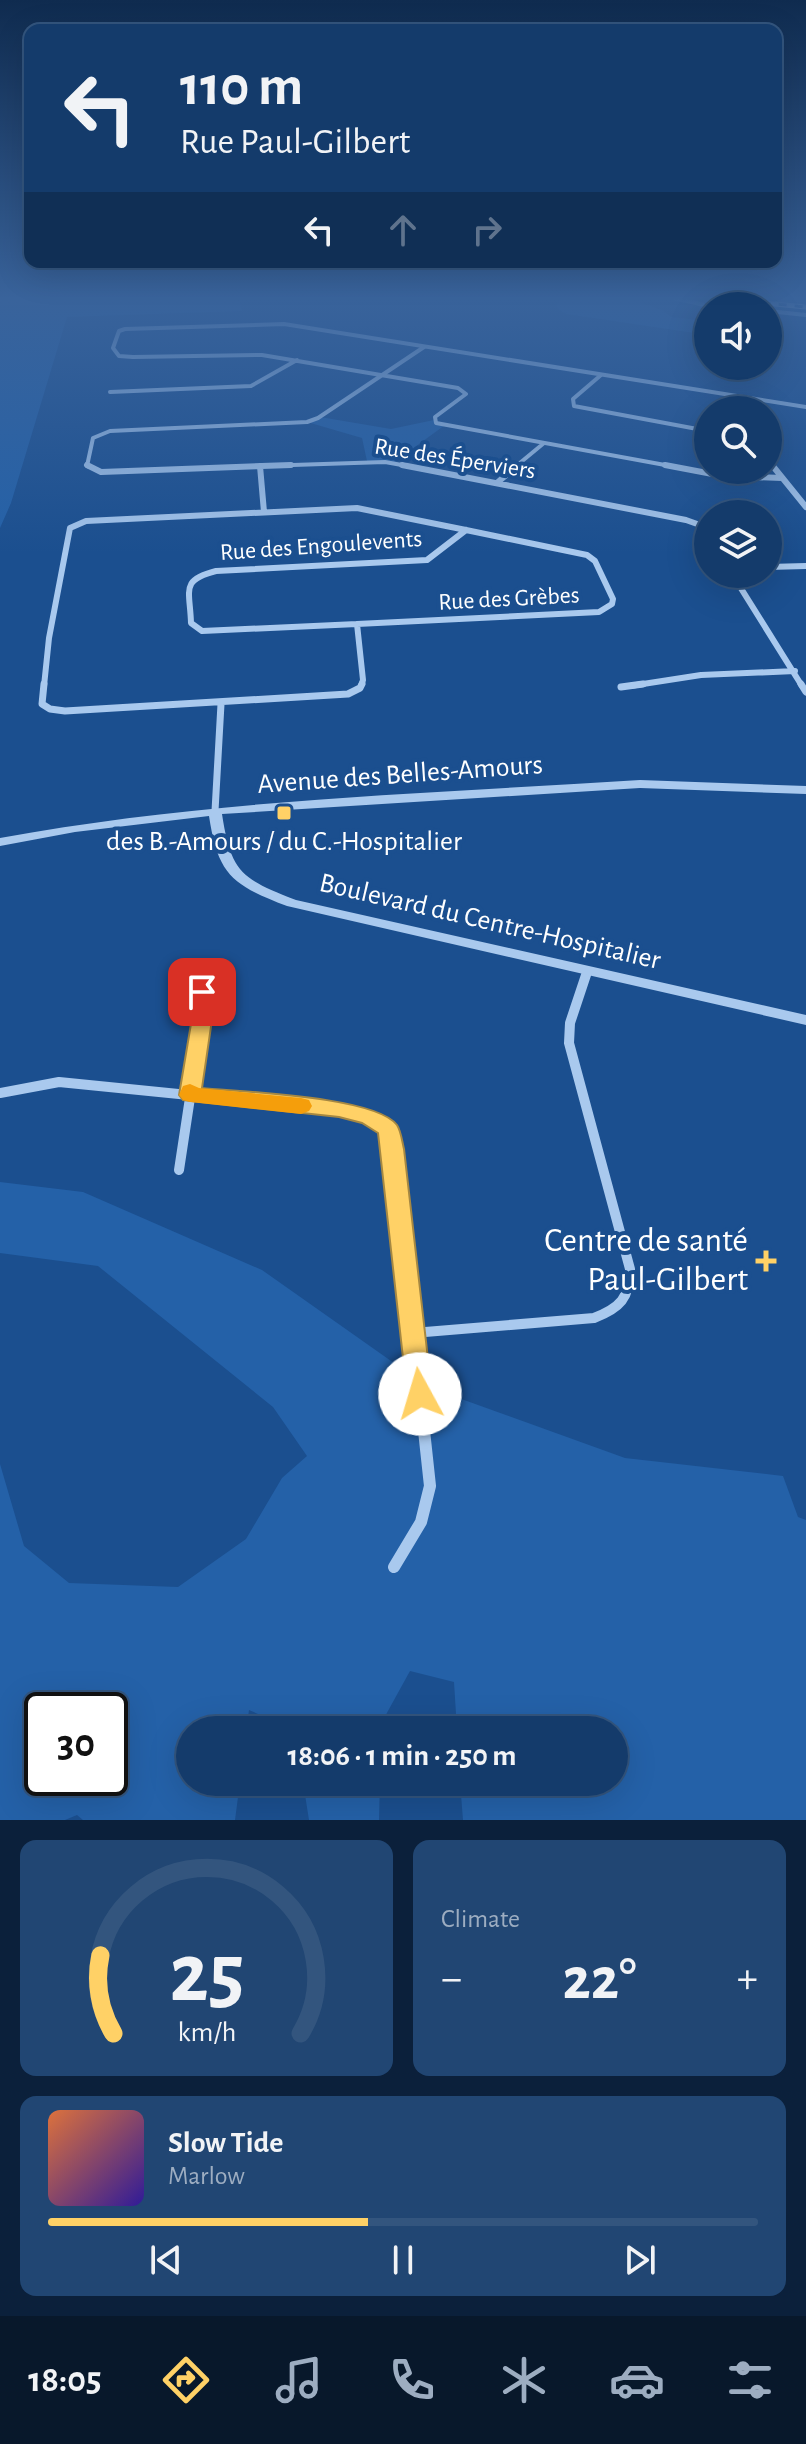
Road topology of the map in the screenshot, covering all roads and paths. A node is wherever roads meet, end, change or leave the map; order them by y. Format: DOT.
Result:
graph roads {
  1 [pos="257,383"];
  2 [pos="369,383"];
  3 [pos="425,383"];
  4 [pos="592,383"];
  5 [pos="652,383"];
  6 [pos="110,392"];
  7 [pos="806,407"];
  8 [pos="694,428"];
  9 [pos="544,443"];
  10 [pos="260,466"];
  11 [pos="694,471"];
  12 [pos="782,478"];
  13 [pos="498,482"];
  14 [pos="806,507"];
  15 [pos="264,512"];
  16 [pos="694,523"];
  17 [pos="467,530"];
  18 [pos="806,566"];
  19 [pos="782,567"];
  20 [pos="741,588"];
  21 [pos="357,624"];
  22 [pos="795,671"];
  23 [pos="621,687"];
  24 [pos="806,692"];
  25 [pos="221,704"];
  26 [pos="806,790"];
  27 [pos="215,811"];
  28 [pos="0,842"];
  29 [pos="587,972"];
  30 [pos="195,980"];
  31 [pos="806,1020"];
  32 [pos="0,1093"];
  33 [pos="190,1095"];
  34 [pos="179,1170"];
  35 [pos="413,1333"];
  36 [pos="394,1567"];
  1 -- 6 [label="street"];
  2 -- 10 [label="street, Rue des Éperviers"];
  3 -- 9 [label="street"];
  4 -- 8 [label="street"];
  5 -- 7 [label="street"];
  9 -- 11 [label="street"];
  9 -- 13 [label="street"];
  10 -- 13 [label="street, Rue des Éperviers"];
  10 -- 15 [label="street"];
  12 -- 14 [label="street"];
  13 -- 16 [label="street, Rue des Éperviers"];
  15 -- 17 [label="street, Rue des Grèbes"];
  15 -- 25 [label="street, Rue des Grèbes"];
  17 -- 21 [label="street, Rue des Grèbes"];
  17 -- 21 [label="street, Rue des Engoulevents"];
  18 -- 19 [label="street"];
  20 -- 22 [label="street"];
  21 -- 25 [label="street, Rue des Grèbes"];
  22 -- 23 [label="street"];
  22 -- 24 [label="street"];
  25 -- 27 [label="street"];
  26 -- 27 [label="street, Avenue des Belles-Amours"];
  27 -- 28 [label="street, Avenue des Belles-Amours"];
  27 -- 29 [label="street, Boulevard du Centre-Hospitalier"];
  29 -- 31 [label="street, Boulevard du Centre-Hospitalier"];
  29 -- 35 [label="street"];
  30 -- 33 [label="street"];
  32 -- 33 [label="street"];
  33 -- 34 [label="street"];
  33 -- 35 [label="street"];
  35 -- 36 [label="street"];
}
